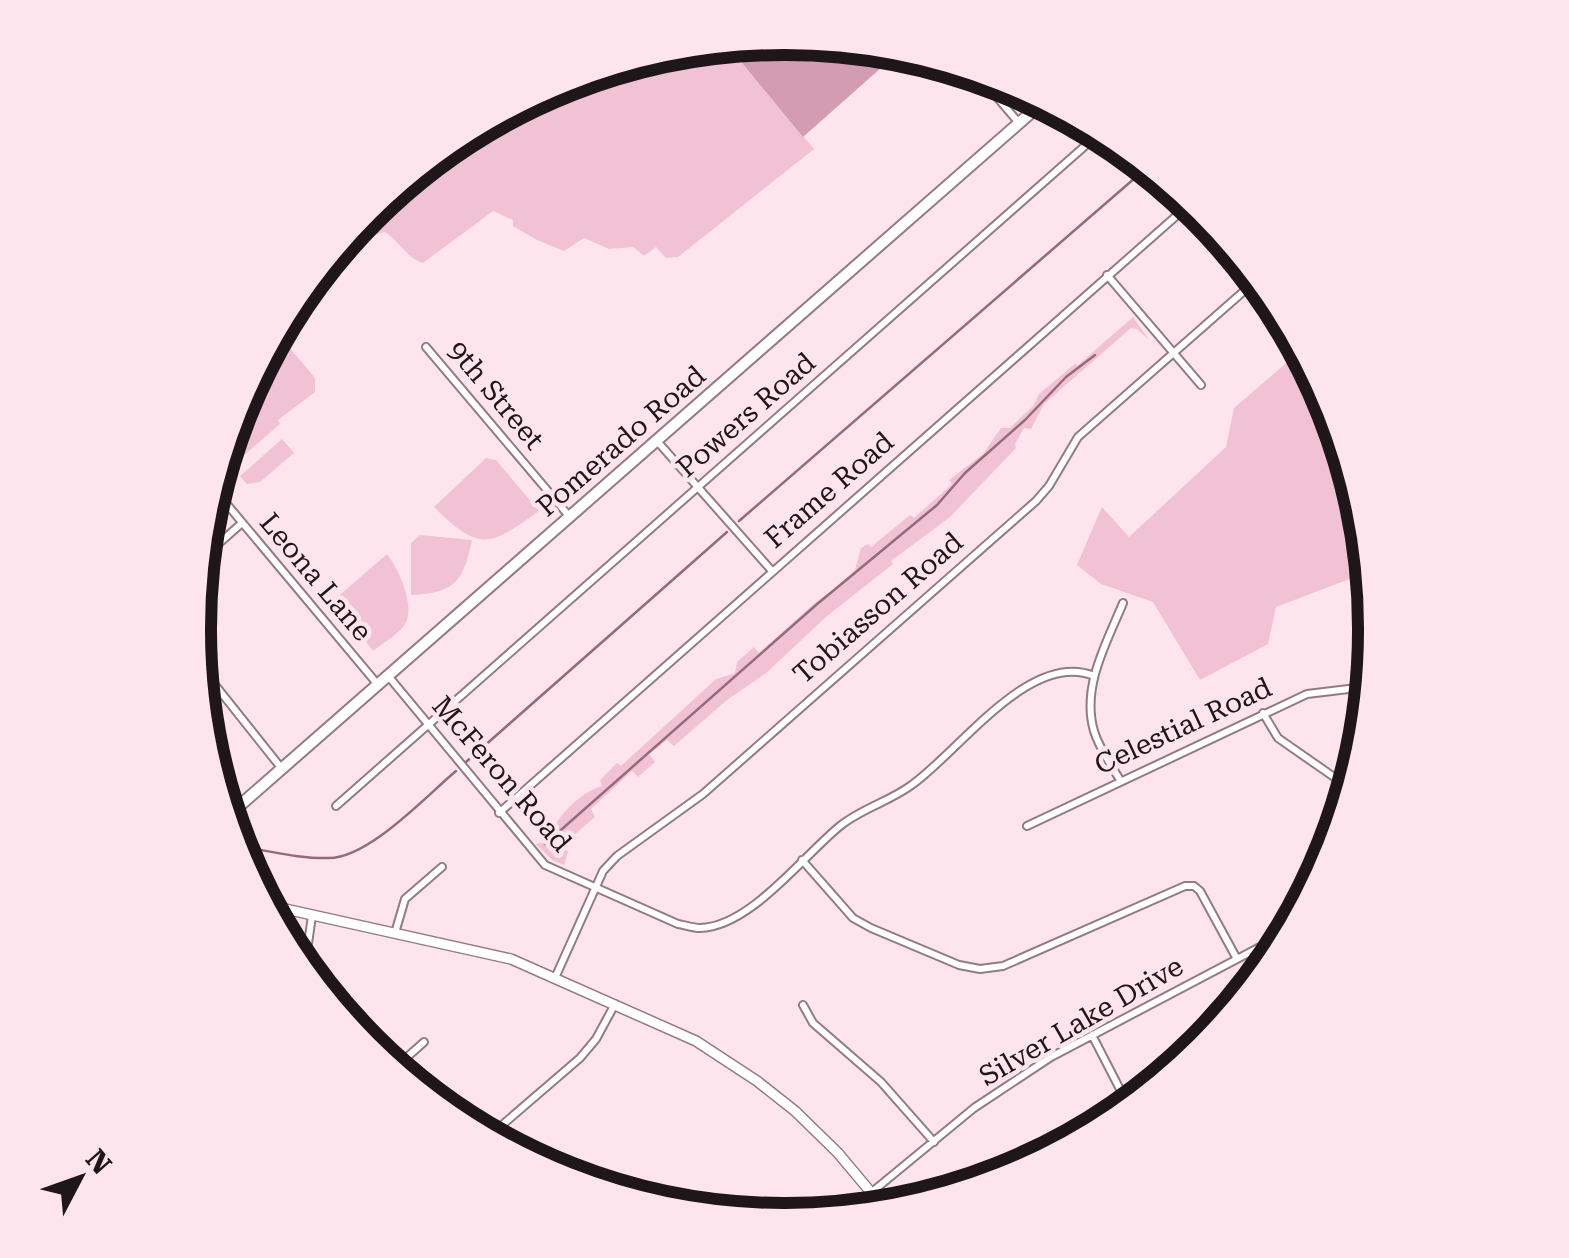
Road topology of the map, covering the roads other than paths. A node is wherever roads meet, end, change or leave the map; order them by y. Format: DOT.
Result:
graph roads {
  1 [pos="996,96"];
  2 [pos="1032,111"];
  3 [pos="1019,122"];
  4 [pos="1089,143"];
  5 [pos="1180,213"];
  6 [pos="1108,275"];
  7 [pos="1246,289"];
  8 [pos="426,348"];
  9 [pos="1173,352"];
  10 [pos="1201,385"];
  11 [pos="656,440"];
  12 [pos="698,488"];
  13 [pos="225,502"];
  14 [pos="569,516"];
  15 [pos="242,523"];
  16 [pos="217,545"];
  17 [pos="772,571"];
  18 [pos="1123,603"];
  19 [pos="1094,676"];
  20 [pos="388,677"];
  21 [pos="213,683"];
  22 [pos="379,686"];
  23 [pos="1355,688"];
  24 [pos="1262,713"];
  25 [pos="428,726"];
  26 [pos="282,769"];
  27 [pos="1120,780"];
  28 [pos="1338,780"];
  29 [pos="239,806"];
  30 [pos="336,806"];
  31 [pos="499,812"];
  32 [pos="1027,826"];
  33 [pos="802,860"];
  34 [pos="442,867"];
  35 [pos="595,888"];
  36 [pos="283,909"];
  37 [pos="312,916"];
  38 [pos="394,932"];
  39 [pos="1264,945"];
  40 [pos="307,948"];
  41 [pos="1237,959"];
  42 [pos="555,978"];
  43 [pos="614,1004"];
  44 [pos="804,1005"];
  45 [pos="1092,1035"];
  46 [pos="424,1042"];
  47 [pos="404,1059"];
  48 [pos="1122,1093"];
  49 [pos="499,1127"];
  50 [pos="934,1142"];
  51 [pos="872,1192"];
  52 [pos="874,1195"];
  53 [pos="866,1197"];
  1 -- 3 [label="street"];
  2 -- 3 [label="main road, Pomerado Road"];
  3 -- 11 [label="main road, Pomerado Road"];
  4 -- 12 [label="street, Powers Road"];
  5 -- 6 [label="street, Frame Road"];
  6 -- 9 [label="street"];
  6 -- 17 [label="street, Frame Road"];
  7 -- 9 [label="street, Tobiasson Road"];
  8 -- 14 [label="street, 9th Street"];
  9 -- 10 [label="street"];
  9 -- 35 [label="street, Tobiasson Road"];
  11 -- 12 [label="street"];
  11 -- 14 [label="main road, Pomerado Road"];
  12 -- 17 [label="street"];
  12 -- 25 [label="street, Powers Road"];
  13 -- 15 [label="street, Leona Lane"];
  14 -- 20 [label="main road, Pomerado Road"];
  15 -- 16 [label="street"];
  15 -- 22 [label="street, Leona Lane"];
  17 -- 31 [label="street, Frame Road"];
  18 -- 19 [label="street"];
  19 -- 27 [label="street"];
  19 -- 33 [label="street, McFeron Road"];
  20 -- 22 [label="main road, Pomerado Road"];
  20 -- 25 [label="street, McFeron Road"];
  21 -- 26 [label="street"];
  22 -- 26 [label="main road, Pomerado Road"];
  23 -- 24 [label="street, Celestial Road"];
  24 -- 27 [label="street, Celestial Road"];
  24 -- 28 [label="street"];
  25 -- 30 [label="street, Powers Road"];
  25 -- 31 [label="street, McFeron Road"];
  26 -- 29 [label="main road, Pomerado Road"];
  27 -- 32 [label="street, Celestial Road"];
  31 -- 35 [label="street, McFeron Road"];
  33 -- 35 [label="street, McFeron Road"];
  33 -- 41 [label="street"];
  34 -- 38 [label="street"];
  35 -- 42 [label="street, Tobiasson Road"];
  36 -- 37 [label="street"];
  37 -- 38 [label="street"];
  37 -- 40 [label="street"];
  38 -- 42 [label="street"];
  39 -- 41 [label="street, Silver Lake Drive"];
  41 -- 45 [label="street, Silver Lake Drive"];
  42 -- 43 [label="street"];
  43 -- 49 [label="street"];
  43 -- 51 [label="street"];
  44 -- 50 [label="street"];
  45 -- 48 [label="street"];
  45 -- 50 [label="street, Silver Lake Drive"];
  46 -- 47 [label="street"];
  50 -- 51 [label="street, Silver Lake Drive"];
  51 -- 52 [label="street"];
  51 -- 53 [label="street"];
}
